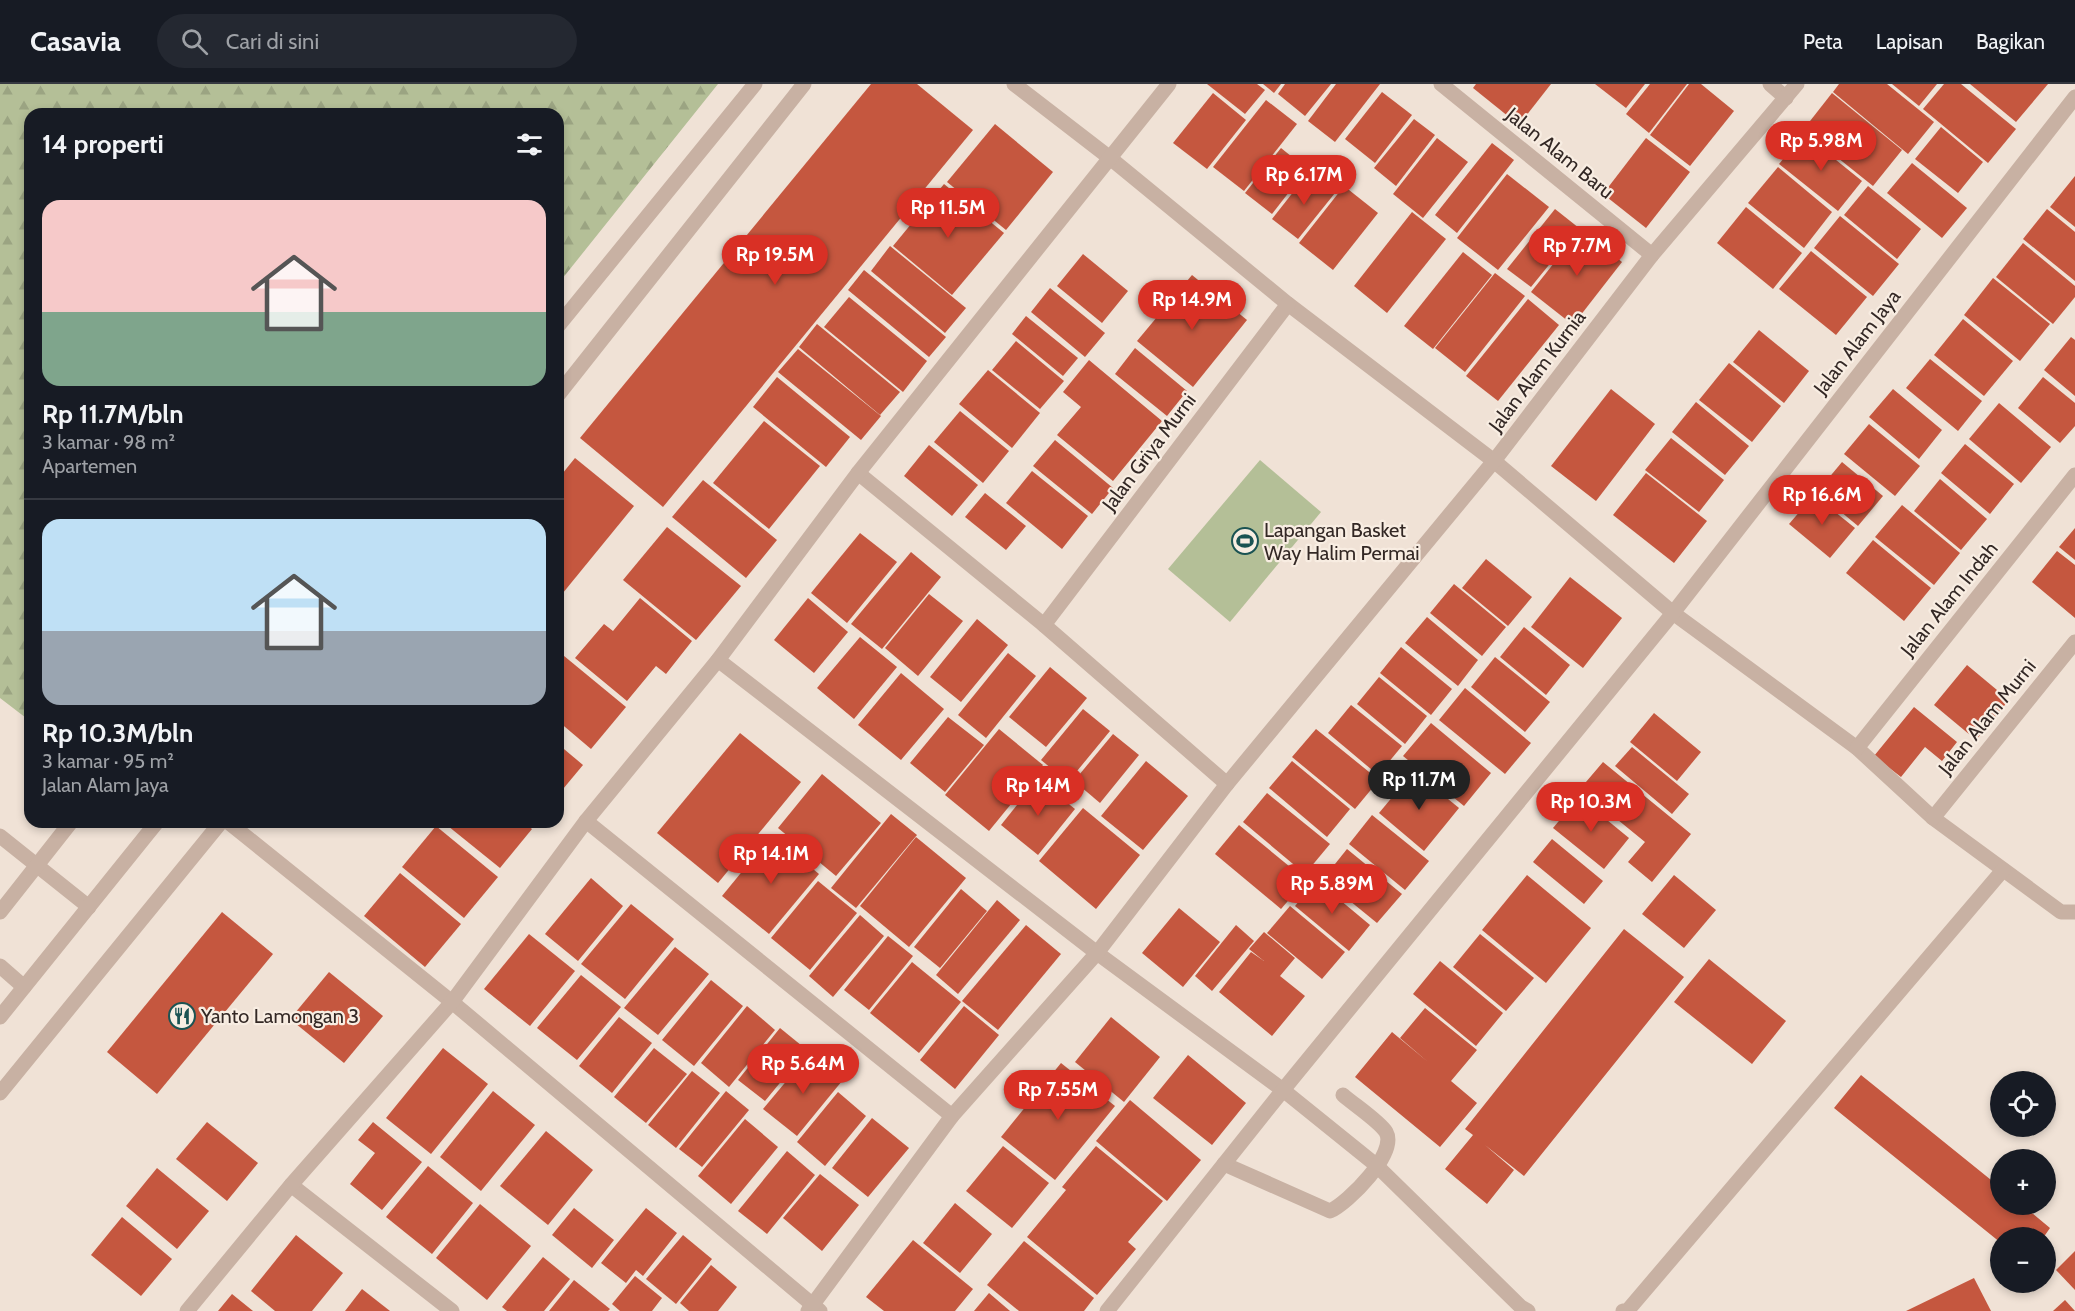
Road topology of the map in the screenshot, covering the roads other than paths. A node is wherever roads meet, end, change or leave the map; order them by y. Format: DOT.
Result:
graph roads {
  1 [pos="754,84"];
  2 [pos="804,84"];
  3 [pos="1014,84"];
  4 [pos="1169,84"];
  5 [pos="1441,84"];
  6 [pos="1770,84"];
  7 [pos="1797,84"];
  8 [pos="2075,97"];
  9 [pos="1786,98"];
  10 [pos="1110,158"];
  11 [pos="1652,255"];
  12 [pos="1288,304"];
  13 [pos="564,319"];
  14 [pos="564,387"];
  15 [pos="1494,461"];
  16 [pos="858,473"];
  17 [pos="2075,475"];
  18 [pos="1673,613"];
  19 [pos="1044,625"];
  20 [pos="2075,642"];
  21 [pos="718,660"];
  22 [pos="1857,748"];
  23 [pos="1227,784"];
  24 [pos="1933,818"];
  25 [pos="586,821"];
  26 [pos="66,828"];
  27 [pos="152,828"];
  28 [pos="216,828"];
  29 [pos="235,828"];
  30 [pos="0,836"];
  31 [pos="36,864"];
  32 [pos="2003,870"];
  33 [pos="89,907"];
  34 [pos="0,912"];
  35 [pos="2068,912"];
  36 [pos="1096,953"];
  37 [pos="0,966"];
  38 [pos="24,987"];
  39 [pos="452,1002"];
  40 [pos="0,1017"];
  41 [pos="1283,1090"];
  42 [pos="0,1093"];
  43 [pos="1342,1095"];
  44 [pos="952,1116"];
  45 [pos="1224,1164"];
  46 [pos="1376,1165"];
  47 [pos="291,1185"];
  48 [pos="814,1309"];
  49 [pos="187,1311"];
  50 [pos="452,1311"];
  51 [pos="1107,1311"];
  52 [pos="1528,1311"];
  53 [pos="1623,1311"];
  1 -- 13 [label="street"];
  2 -- 14 [label="street"];
  3 -- 10 [label="street"];
  4 -- 10 [label="street"];
  5 -- 11 [label="street, Jalan Alam Baru"];
  6 -- 9 [label="street"];
  7 -- 9 [label="street, Jalan Alam Kurnia"];
  8 -- 18 [label="street, Jalan Alam Jaya"];
  9 -- 11 [label="street, Jalan Alam Kurnia"];
  10 -- 12 [label="street"];
  10 -- 16 [label="street"];
  11 -- 15 [label="street, Jalan Alam Kurnia"];
  12 -- 15 [label="street"];
  12 -- 19 [label="street, Jalan Griya Murni"];
  15 -- 18 [label="street"];
  15 -- 23 [label="street, Jalan Alam Kurnia"];
  16 -- 19 [label="street"];
  16 -- 21 [label="street"];
  17 -- 22 [label="street, Jalan Alam Indah"];
  18 -- 22 [label="street"];
  18 -- 41 [label="street, Jalan Alam Jaya"];
  19 -- 23 [label="street"];
  20 -- 24 [label="street, Jalan Alam Murni"];
  21 -- 25 [label="street"];
  21 -- 36 [label="street"];
  22 -- 24 [label="street"];
  23 -- 36 [label="street, Jalan Alam Kurnia"];
  24 -- 32 [label="street"];
  25 -- 39 [label="street"];
  25 -- 44 [label="street"];
  26 -- 31 [label="street"];
  27 -- 33 [label="street"];
  28 -- 42 [label="street"];
  29 -- 39 [label="street"];
  30 -- 31 [label="street"];
  31 -- 33 [label="street"];
  31 -- 34 [label="street"];
  32 -- 35 [label="street"];
  32 -- 53 [label="street"];
  33 -- 38 [label="street"];
  36 -- 41 [label="street"];
  36 -- 44 [label="street, Jalan Alam Kurnia"];
  37 -- 38 [label="street"];
  38 -- 40 [label="street"];
  39 -- 47 [label="street"];
  39 -- 48 [label="street"];
  41 -- 45 [label="street, Jalan Alam Jaya"];
  41 -- 46 [label="street"];
  43 -- 46 [label="street"];
  44 -- 48 [label="street, Jalan Alam Kurnia"];
  45 -- 46 [label="street"];
  45 -- 51 [label="street, Jalan Alam Jaya"];
  46 -- 52 [label="street"];
  47 -- 49 [label="street"];
  47 -- 50 [label="street"];
}
